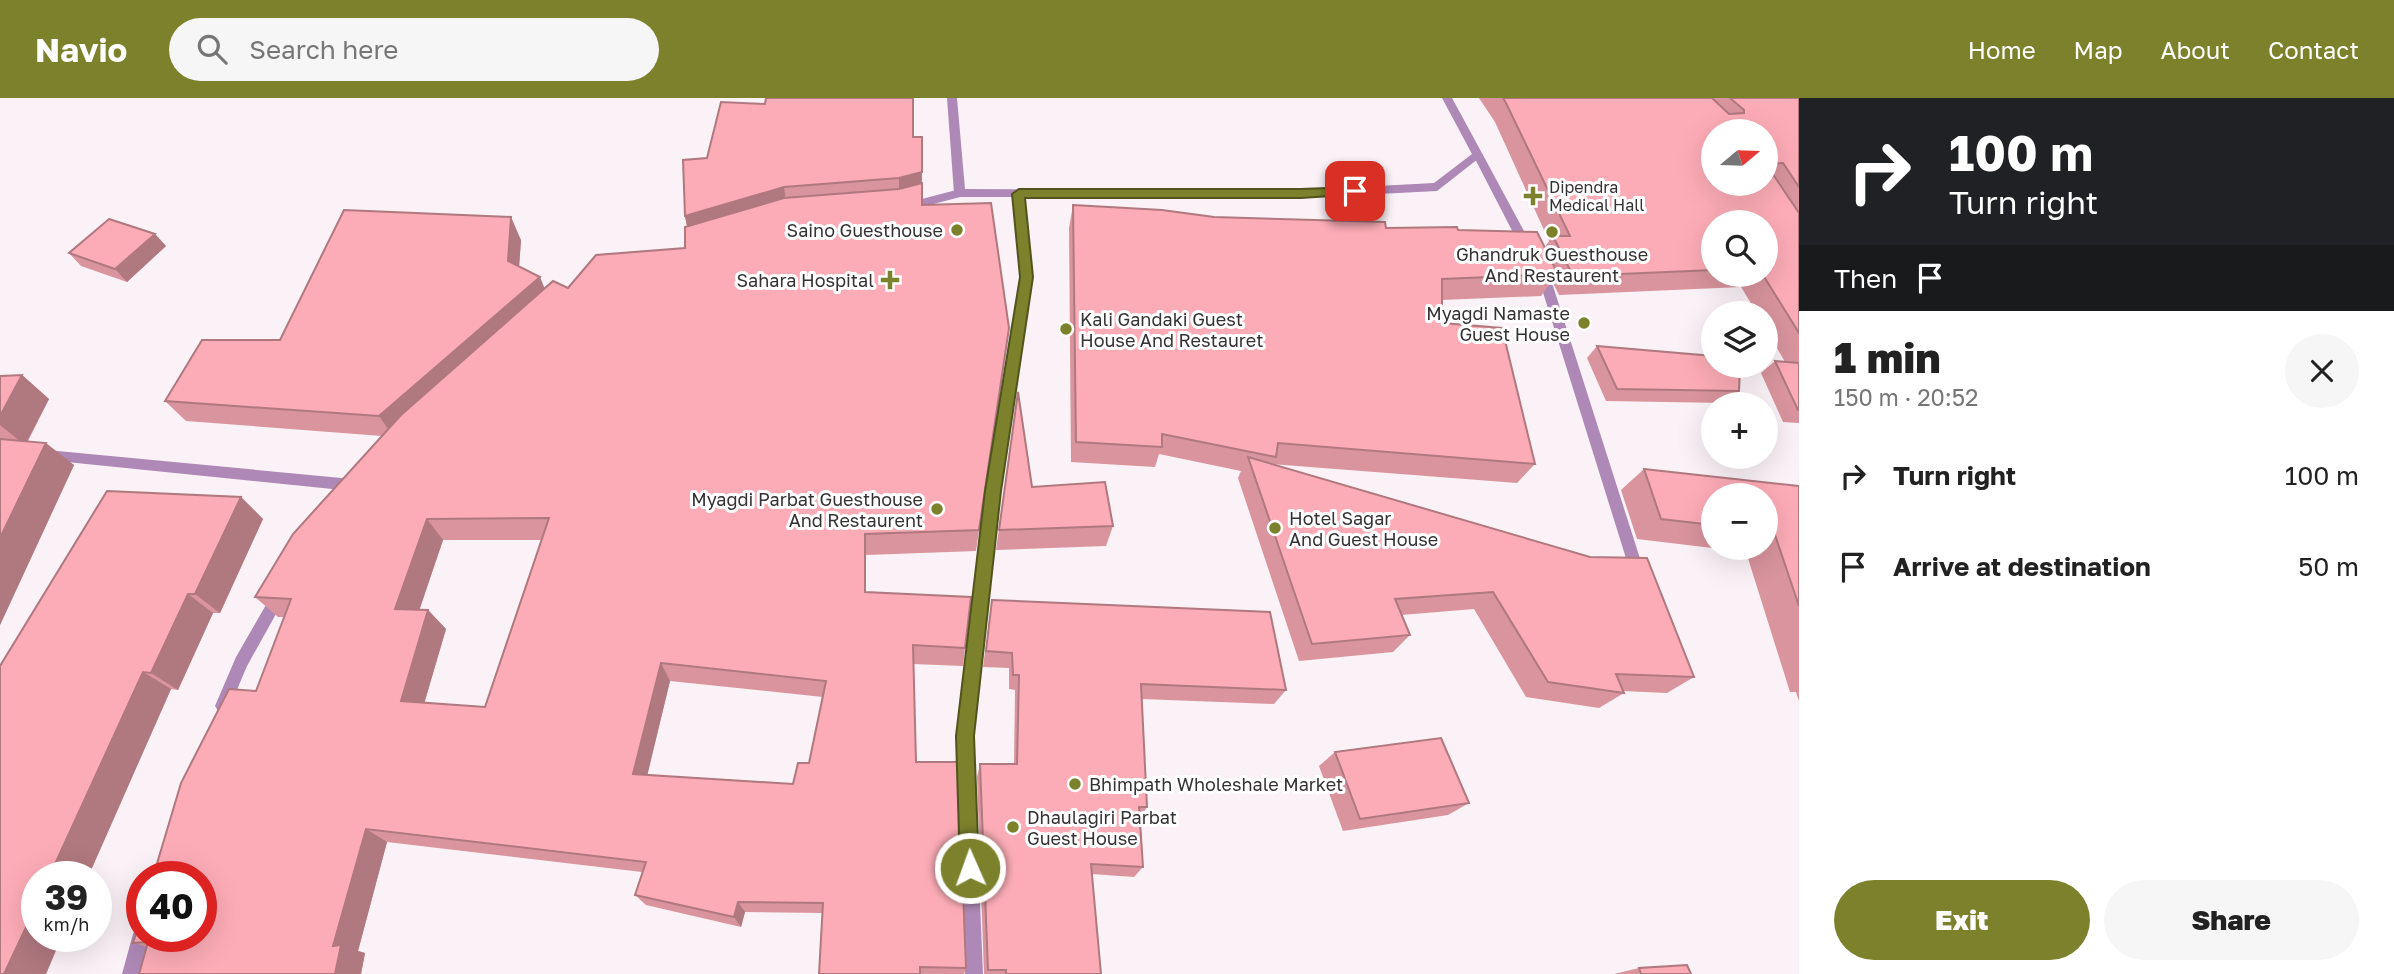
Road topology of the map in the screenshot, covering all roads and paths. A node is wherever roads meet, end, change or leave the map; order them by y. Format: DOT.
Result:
graph roads {
  1 [pos="952,98"];
  2 [pos="1447,98"];
  3 [pos="1478,155"];
  4 [pos="960,193"];
  5 [pos="1019,194"];
  6 [pos="887,210"];
  7 [pos="27,453"];
  8 [pos="352,486"];
  9 [pos="1637,571"];
  10 [pos="288,582"];
  11 [pos="220,713"];
  12 [pos="137,952"];
  13 [pos="131,974"];
  14 [pos="974,974"];
  1 -- 4 [label="street"];
  2 -- 3 [label="street"];
  3 -- 5 [label="street"];
  3 -- 9 [label="street"];
  4 -- 5 [label="street"];
  4 -- 6 [label="street"];
  5 -- 14 [label="street"];
  7 -- 8 [label="street"];
  10 -- 11 [label="street"];
  12 -- 13 [label="street"];
}
